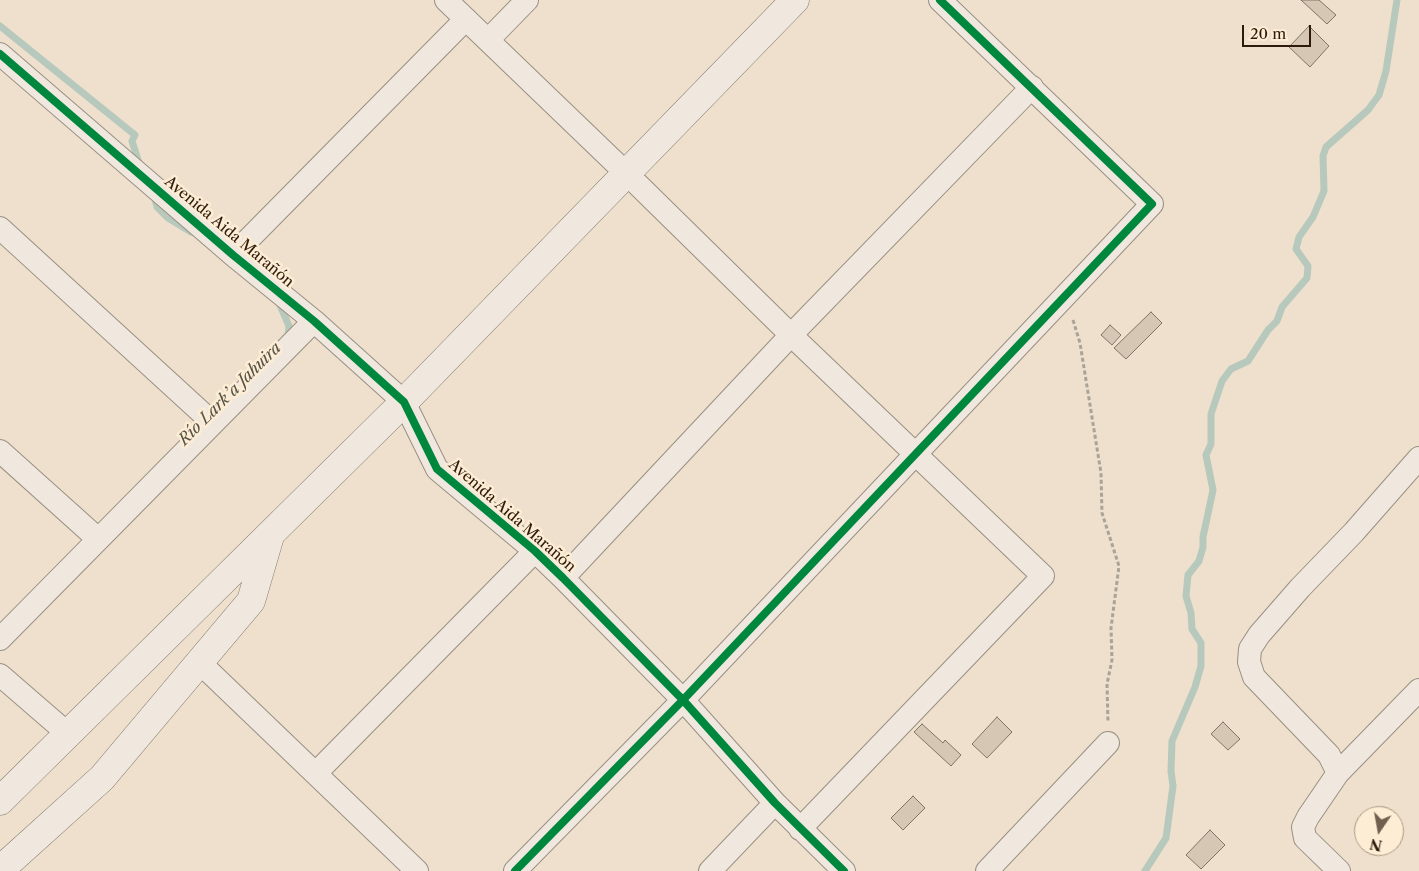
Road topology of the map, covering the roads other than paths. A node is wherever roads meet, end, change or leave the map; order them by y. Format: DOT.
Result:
graph roads {
  1 [pos="446,0"];
  2 [pos="528,0"];
  3 [pos="795,0"];
  4 [pos="940,0"];
  5 [pos="466,19"];
  6 [pos="488,39"];
  7 [pos="0,54"];
  8 [pos="1032,87"];
  9 [pos="627,174"];
  10 [pos="0,228"];
  11 [pos="233,255"];
  12 [pos="314,321"];
  13 [pos="791,336"];
  14 [pos="404,402"];
  15 [pos="213,423"];
  16 [pos="0,451"];
  17 [pos="915,455"];
  18 [pos="1419,458"];
  19 [pos="271,534"];
  20 [pos="98,540"];
  21 [pos="534,551"];
  22 [pos="563,578"];
  23 [pos="0,640"];
  24 [pos="198,661"];
  25 [pos="0,675"];
  26 [pos="1419,690"];
  27 [pos="683,700"];
  28 [pos="67,733"];
  29 [pos="1108,743"];
  30 [pos="316,773"];
  31 [pos="1338,773"];
  32 [pos="0,801"];
  33 [pos="775,803"];
  34 [pos="800,829"];
  35 [pos="0,870"];
  36 [pos="417,871"];
  37 [pos="515,871"];
  38 [pos="710,871"];
  39 [pos="844,871"];
  40 [pos="987,871"];
  41 [pos="1339,871"];
  1 -- 5 [label="street"];
  2 -- 6 [label="street"];
  3 -- 9 [label="street"];
  4 -- 8 [label="street"];
  5 -- 6 [label="street"];
  5 -- 11 [label="street"];
  6 -- 9 [label="street"];
  7 -- 11 [label="street, Avenida Aida Marañón"];
  8 -- 13 [label="street"];
  8 -- 17 [label="street"];
  9 -- 13 [label="street"];
  9 -- 14 [label="street"];
  10 -- 15 [label="street"];
  11 -- 12 [label="street, Avenida Aida Marañón"];
  12 -- 14 [label="street, Avenida Aida Marañón"];
  12 -- 15 [label="street"];
  13 -- 17 [label="street"];
  13 -- 22 [label="street"];
  14 -- 19 [label="street"];
  14 -- 21 [label="street, Avenida Aida Marañón"];
  15 -- 20 [label="street"];
  16 -- 20 [label="street"];
  17 -- 27 [label="street"];
  17 -- 34 [label="street"];
  18 -- 31 [label="street"];
  19 -- 24 [label="street"];
  19 -- 28 [label="street"];
  20 -- 23 [label="street"];
  21 -- 22 [label="street, Avenida Aida Marañón"];
  21 -- 30 [label="street"];
  22 -- 27 [label="street, Avenida Aida Marañón"];
  24 -- 30 [label="street"];
  24 -- 35 [label="street"];
  25 -- 28 [label="street"];
  26 -- 31 [label="street"];
  27 -- 33 [label="street, Avenida Aida Marañón"];
  27 -- 37 [label="street"];
  28 -- 32 [label="street"];
  29 -- 40 [label="street"];
  30 -- 36 [label="street"];
  31 -- 41 [label="street"];
  33 -- 34 [label="street, Avenida Aida Marañón"];
  33 -- 38 [label="street"];
  34 -- 39 [label="street, Avenida Aida Marañón"];
}
